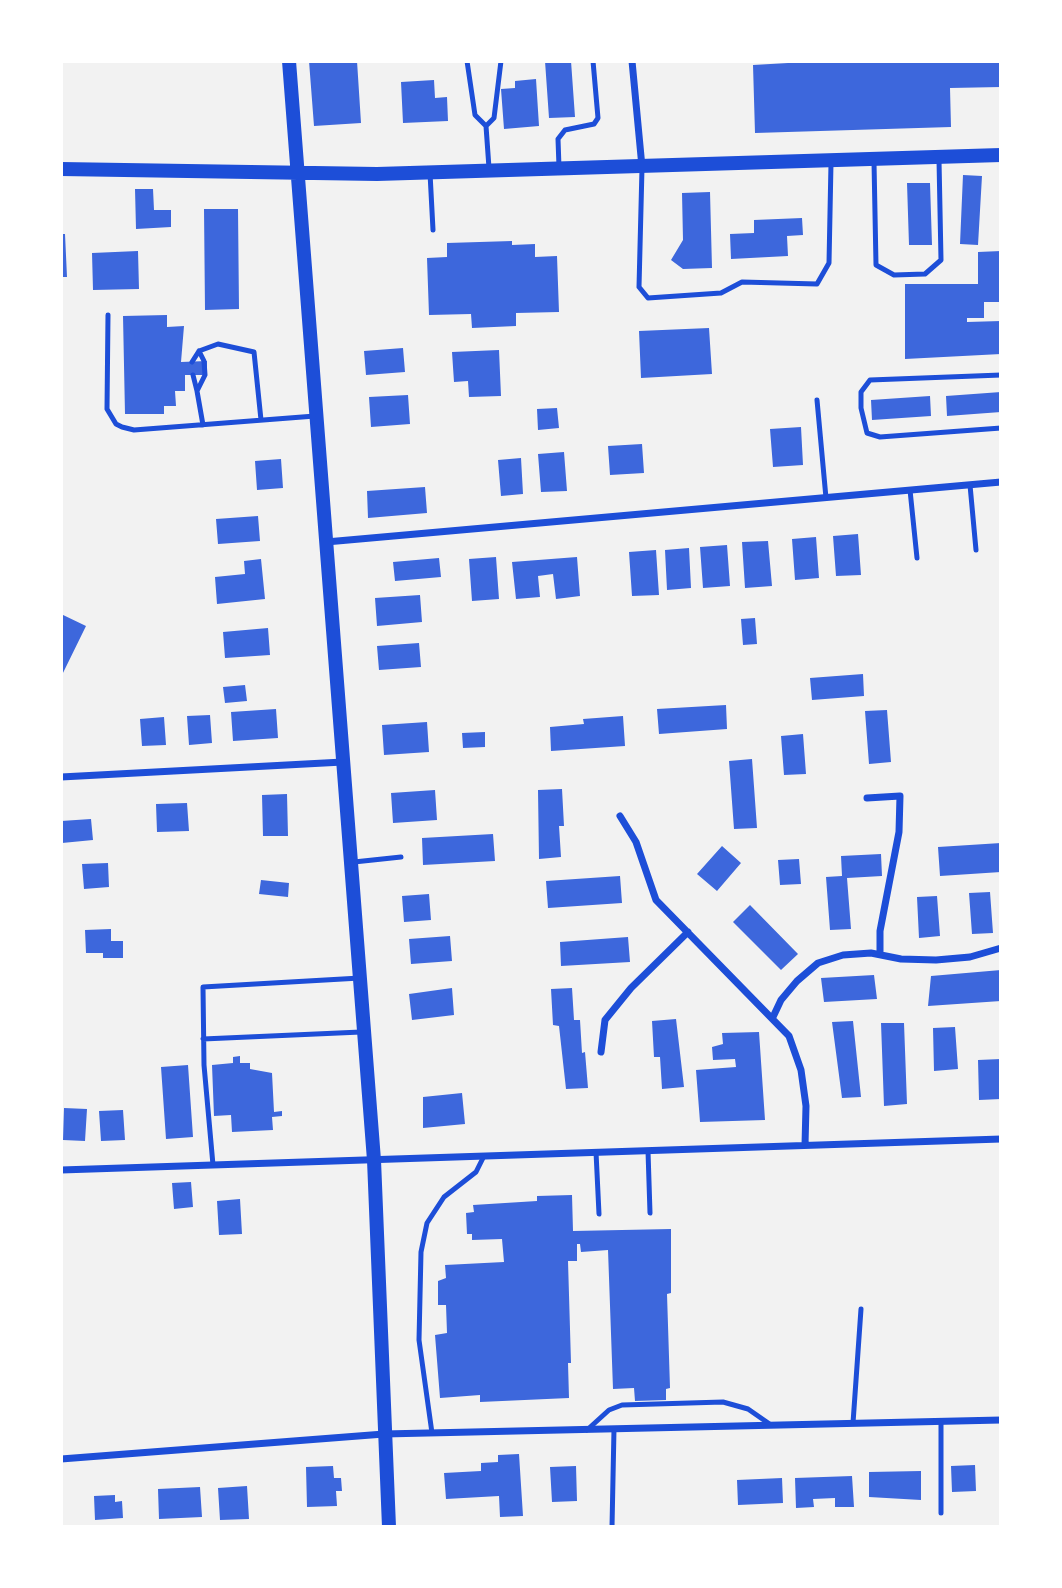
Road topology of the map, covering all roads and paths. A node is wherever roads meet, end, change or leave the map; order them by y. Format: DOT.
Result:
graph roads {
  1 [pos="289,61"];
  2 [pos="467,61"];
  3 [pos="501,61"];
  4 [pos="593,61"];
  5 [pos="632,61"];
  6 [pos="486,126"];
  7 [pos="1001,155"];
  8 [pos="939,157"];
  9 [pos="874,159"];
  10 [pos="831,160"];
  11 [pos="642,168"];
  12 [pos="61,169"];
  13 [pos="559,170"];
  14 [pos="489,172"];
  15 [pos="430,173"];
  16 [pos="298,174"];
  17 [pos="433,230"];
  18 [pos="108,315"];
  19 [pos="199,351"];
  20 [pos="192,362"];
  21 [pos="193,375"];
  22 [pos="1001,375"];
  23 [pos="197,391"];
  24 [pos="817,400"];
  25 [pos="316,416"];
  26 [pos="261,420"];
  27 [pos="203,425"];
  28 [pos="1001,428"];
  29 [pos="1001,482"];
  30 [pos="970,485"];
  31 [pos="910,490"];
  32 [pos="826,498"];
  33 [pos="326,542"];
  34 [pos="976,550"];
  35 [pos="917,558"];
  36 [pos="343,762"];
  37 [pos="61,777"];
  38 [pos="867,798"];
  39 [pos="620,816"];
  40 [pos="401,857"];
  41 [pos="351,862"];
  42 [pos="688,932"];
  43 [pos="1001,948"];
  44 [pos="880,954"];
  45 [pos="360,978"];
  46 [pos="773,1017"];
  47 [pos="365,1032"];
  48 [pos="203,1040"];
  49 [pos="601,1052"];
  50 [pos="1001,1139"];
  51 [pos="805,1145"];
  52 [pos="648,1151"];
  53 [pos="597,1152"];
  54 [pos="484,1156"];
  55 [pos="374,1160"];
  56 [pos="213,1166"];
  57 [pos="61,1171"];
  58 [pos="650,1213"];
  59 [pos="599,1214"];
  60 [pos="861,1309"];
  61 [pos="1001,1420"];
  62 [pos="941,1421"];
  63 [pos="853,1423"];
  64 [pos="771,1425"];
  65 [pos="614,1429"];
  66 [pos="587,1430"];
  67 [pos="432,1433"];
  68 [pos="384,1434"];
  69 [pos="61,1459"];
  70 [pos="941,1514"];
  71 [pos="389,1527"];
  72 [pos="612,1527"];
  1 -- 16 [label="main road"];
  2 -- 6 [label="lane"];
  3 -- 6 [label="lane"];
  4 -- 13 [label="lane"];
  5 -- 11 [label="street"];
  6 -- 14 [label="lane"];
  7 -- 8 [label="main road"];
  8 -- 9 [label="main road"];
  8 -- 9 [label="lane"];
  9 -- 10 [label="main road"];
  10 -- 11 [label="main road"];
  10 -- 11 [label="lane"];
  11 -- 13 [label="main road"];
  12 -- 16 [label="main road"];
  13 -- 14 [label="main road"];
  14 -- 15 [label="main road"];
  15 -- 16 [label="main road"];
  15 -- 17 [label="lane"];
  16 -- 25 [label="main road"];
  18 -- 27 [label="lane"];
  19 -- 20 [label="lane"];
  19 -- 23 [label="lane"];
  19 -- 26 [label="lane"];
  21 -- 23 [label="lane"];
  22 -- 28 [label="lane"];
  23 -- 27 [label="lane"];
  24 -- 32 [label="lane"];
  25 -- 26 [label="lane"];
  25 -- 33 [label="main road"];
  26 -- 27 [label="lane"];
  29 -- 30 [label="street"];
  30 -- 31 [label="street"];
  30 -- 34 [label="lane"];
  31 -- 32 [label="street"];
  31 -- 35 [label="lane"];
  32 -- 33 [label="street"];
  33 -- 36 [label="main road"];
  36 -- 37 [label="street"];
  36 -- 41 [label="main road"];
  38 -- 44 [label="street"];
  39 -- 42 [label="street"];
  40 -- 41 [label="lane"];
  41 -- 45 [label="main road"];
  42 -- 46 [label="street"];
  42 -- 49 [label="street"];
  43 -- 44 [label="street"];
  44 -- 46 [label="street"];
  45 -- 47 [label="main road"];
  45 -- 48 [label="lane"];
  46 -- 51 [label="street"];
  47 -- 48 [label="lane"];
  47 -- 55 [label="main road"];
  48 -- 56 [label="lane"];
  50 -- 51 [label="street"];
  51 -- 52 [label="street"];
  52 -- 53 [label="street"];
  52 -- 58 [label="lane"];
  53 -- 54 [label="street"];
  53 -- 59 [label="lane"];
  54 -- 55 [label="street"];
  54 -- 67 [label="lane"];
  55 -- 56 [label="street"];
  55 -- 68 [label="main road"];
  56 -- 57 [label="street"];
  60 -- 63 [label="lane"];
  61 -- 62 [label="street"];
  62 -- 63 [label="street"];
  62 -- 70 [label="lane"];
  63 -- 64 [label="street"];
  64 -- 65 [label="street"];
  64 -- 66 [label="lane"];
  65 -- 66 [label="street"];
  65 -- 72 [label="lane"];
  66 -- 67 [label="street"];
  67 -- 68 [label="street"];
  68 -- 69 [label="street"];
  68 -- 71 [label="main road"];
}
